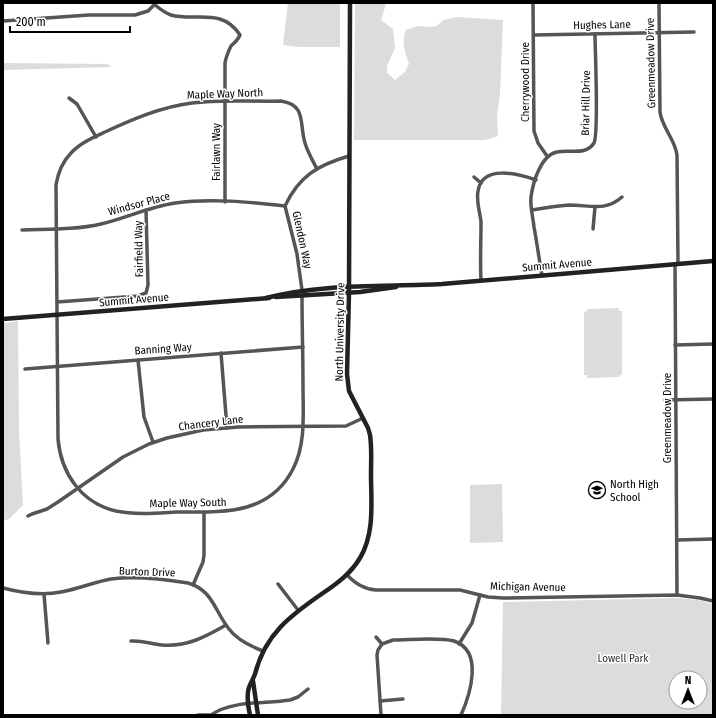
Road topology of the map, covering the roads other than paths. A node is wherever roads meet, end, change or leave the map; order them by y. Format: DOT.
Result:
graph roads {
  1 [pos="350,3"];
  2 [pos="533,3"];
  3 [pos="659,3"];
  4 [pos="156,4"];
  5 [pos="3,21"];
  6 [pos="694,32"];
  7 [pos="660,33"];
  8 [pos="595,34"];
  9 [pos="534,35"];
  10 [pos="69,98"];
  11 [pos="225,101"];
  12 [pos="96,137"];
  13 [pos="349,156"];
  14 [pos="547,156"];
  15 [pos="317,169"];
  16 [pos="474,177"];
  17 [pos="536,180"];
  18 [pos="481,183"];
  19 [pos="622,197"];
  20 [pos="226,202"];
  21 [pos="285,206"];
  22 [pos="595,207"];
  23 [pos="146,210"];
  24 [pos="532,210"];
  25 [pos="593,229"];
  26 [pos="22,230"];
  27 [pos="57,230"];
  28 [pos="713,261"];
  29 [pos="677,264"];
  30 [pos="542,275"];
  31 [pos="481,280"];
  32 [pos="349,286"];
  33 [pos="402,286"];
  34 [pos="302,290"];
  35 [pos="349,293"];
  36 [pos="302,296"];
  37 [pos="266,298"];
  38 [pos="57,302"];
  39 [pos="57,315"];
  40 [pos="3,319"];
  41 [pos="713,344"];
  42 [pos="675,345"];
  43 [pos="303,347"];
  44 [pos="221,353"];
  45 [pos="138,360"];
  46 [pos="58,366"];
  47 [pos="25,369"];
  48 [pos="676,399"];
  49 [pos="713,399"];
  50 [pos="665,400"];
  51 [pos="363,418"];
  52 [pos="303,426"];
  53 [pos="227,428"];
  54 [pos="153,442"];
  55 [pos="77,488"];
  56 [pos="204,513"];
  57 [pos="30,515"];
  58 [pos="713,539"];
  59 [pos="677,540"];
  60 [pos="347,575"];
  61 [pos="278,584"];
  62 [pos="193,585"];
  63 [pos="3,588"];
  64 [pos="44,594"];
  65 [pos="480,595"];
  66 [pos="677,595"];
  67 [pos="713,601"];
  68 [pos="298,610"];
  69 [pos="226,624"];
  70 [pos="376,637"];
  71 [pos="131,641"];
  72 [pos="48,643"];
  73 [pos="382,644"];
  74 [pos="459,644"];
  75 [pos="263,651"];
  76 [pos="253,681"];
  77 [pos="308,689"];
  78 [pos="404,699"];
  79 [pos="380,701"];
  80 [pos="248,704"];
  81 [pos="256,704"];
  82 [pos="198,715"];
  83 [pos="210,715"];
  84 [pos="250,715"];
  85 [pos="258,715"];
  86 [pos="381,715"];
  87 [pos="461,715"];
  1 -- 13 [label="main road, North University Drive"];
  2 -- 9 [label="street, Cherrywood Drive"];
  3 -- 7 [label="street, Greenmeadow Drive"];
  4 -- 5 [label="street"];
  4 -- 11 [label="street, Fairlawn Way"];
  6 -- 7 [label="street, Hughes Lane"];
  7 -- 8 [label="street, Hughes Lane"];
  7 -- 29 [label="street, Greenmeadow Drive"];
  8 -- 9 [label="street, Hughes Lane"];
  8 -- 14 [label="street, Briar Hill Drive"];
  9 -- 14 [label="street, Cherrywood Drive"];
  10 -- 12 [label="street"];
  11 -- 12 [label="street, Maple Way North"];
  11 -- 15 [label="street, Maple Way North"];
  11 -- 20 [label="street, Fairlawn Way"];
  12 -- 27 [label="street, Maple Way North"];
  13 -- 15 [label="street, Glendon Way"];
  13 -- 32 [label="main road, North University Drive"];
  14 -- 17 [label="street"];
  15 -- 21 [label="street, Glendon Way"];
  16 -- 18 [label="street"];
  17 -- 18 [label="street"];
  17 -- 24 [label="street"];
  18 -- 31 [label="street"];
  19 -- 22 [label="street"];
  20 -- 21 [label="street, Windsor Place"];
  20 -- 23 [label="street, Windsor Place"];
  21 -- 34 [label="street, Glendon Way"];
  22 -- 24 [label="street"];
  22 -- 25 [label="street"];
  23 -- 27 [label="street, Windsor Place"];
  23 -- 38 [label="street, Fairfield Way"];
  24 -- 30 [label="street"];
  26 -- 27 [label="street, Windsor Place"];
  27 -- 38 [label="street, Maple Way North"];
  28 -- 29 [label="main road, Summit Avenue"];
  29 -- 30 [label="main road, Summit Avenue"];
  29 -- 42 [label="street, Greenmeadow Drive"];
  30 -- 31 [label="main road, Summit Avenue"];
  31 -- 33 [label="main road, Summit Avenue"];
  32 -- 33 [label="main road, Summit Avenue"];
  32 -- 34 [label="main road, Summit Avenue"];
  32 -- 35 [label="main road, North University Drive"];
  33 -- 35 [label="main road, Summit Avenue"];
  34 -- 37 [label="main road, Summit Avenue"];
  35 -- 36 [label="main road, Summit Avenue"];
  35 -- 51 [label="main road, North University Drive"];
  36 -- 37 [label="main road, Summit Avenue"];
  36 -- 43 [label="street, Maple Way South"];
  37 -- 39 [label="main road, Summit Avenue"];
  38 -- 39 [label="street, Maple Way North"];
  39 -- 40 [label="main road, Summit Avenue"];
  39 -- 46 [label="street, Maple Way South"];
  41 -- 42 [label="street"];
  42 -- 48 [label="street, Greenmeadow Drive"];
  43 -- 44 [label="street, Banning Way"];
  43 -- 52 [label="street, Maple Way South"];
  44 -- 45 [label="street, Banning Way"];
  44 -- 53 [label="street"];
  45 -- 46 [label="street, Banning Way"];
  45 -- 54 [label="street"];
  46 -- 47 [label="street, Banning Way"];
  46 -- 55 [label="street, Maple Way South"];
  48 -- 49 [label="street"];
  48 -- 50 [label="street"];
  48 -- 59 [label="street, Greenmeadow Drive"];
  51 -- 52 [label="street, Chancery Lane"];
  51 -- 60 [label="main road, North University Drive"];
  52 -- 53 [label="street, Chancery Lane"];
  52 -- 56 [label="street, Maple Way South"];
  53 -- 54 [label="street, Chancery Lane"];
  54 -- 55 [label="street, Chancery Lane"];
  55 -- 56 [label="street, Maple Way South"];
  55 -- 57 [label="street, Chancery Lane"];
  56 -- 62 [label="street"];
  58 -- 59 [label="street"];
  59 -- 66 [label="street, Greenmeadow Drive"];
  60 -- 65 [label="street, Michigan Avenue"];
  60 -- 68 [label="main road, North University Drive"];
  61 -- 68 [label="street"];
  62 -- 64 [label="street, Burton Drive"];
  62 -- 69 [label="street, Burton Drive"];
  63 -- 64 [label="street, Burton Drive"];
  64 -- 72 [label="street"];
  65 -- 66 [label="street, Michigan Avenue"];
  65 -- 74 [label="street"];
  66 -- 67 [label="street, Michigan Avenue"];
  68 -- 75 [label="main road, North University Drive"];
  69 -- 71 [label="street"];
  69 -- 75 [label="street, Burton Drive"];
  70 -- 73 [label="street"];
  73 -- 74 [label="street"];
  73 -- 79 [label="street"];
  74 -- 87 [label="street"];
  75 -- 76 [label="main road, North University Drive"];
  76 -- 80 [label="main road, North University Drive"];
  76 -- 81 [label="main road, North University Drive"];
  77 -- 81 [label="street"];
  78 -- 79 [label="street"];
  79 -- 86 [label="street"];
  80 -- 81 [label="street"];
  80 -- 83 [label="street"];
  80 -- 84 [label="main road, North University Drive"];
  81 -- 85 [label="main road, North University Drive"];
  82 -- 83 [label="street"];
}
